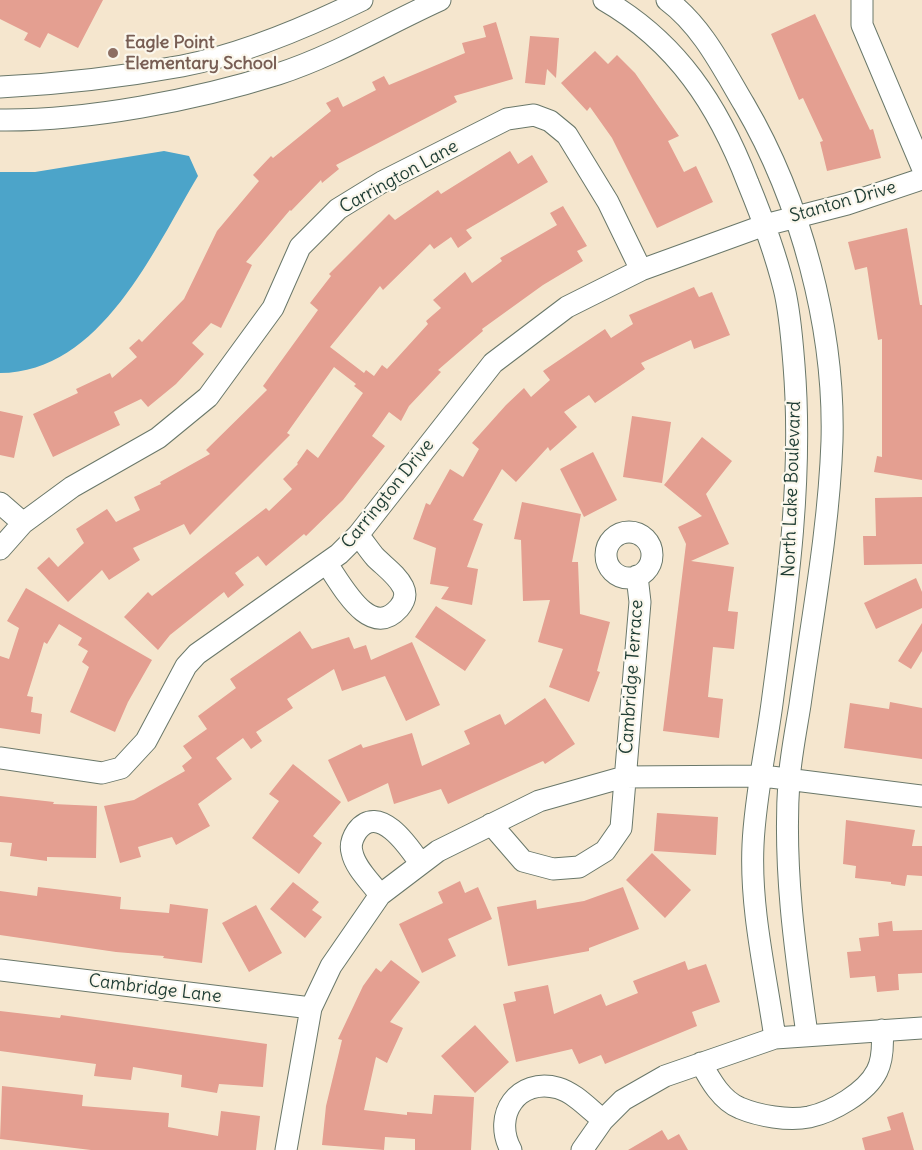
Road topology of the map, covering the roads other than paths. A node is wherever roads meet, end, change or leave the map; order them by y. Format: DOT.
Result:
graph roads {
  1 [pos="362,0"];
  2 [pos="440,0"];
  3 [pos="604,0"];
  4 [pos="667,0"];
  5 [pos="862,0"];
  6 [pos="307,26"];
  7 [pos="320,57"];
  8 [pos="0,87"];
  9 [pos="0,120"];
  10 [pos="922,167"];
  11 [pos="922,179"];
  12 [pos="795,215"];
  13 [pos="765,225"];
  14 [pos="641,270"];
  15 [pos="0,503"];
  16 [pos="23,523"];
  17 [pos="358,535"];
  18 [pos="0,549"];
  19 [pos="327,564"];
  20 [pos="637,576"];
  21 [pos="0,758"];
  22 [pos="762,776"];
  23 [pos="624,777"];
  24 [pos="789,780"];
  25 [pos="922,796"];
  26 [pos="491,824"];
  27 [pos="420,863"];
  28 [pos="380,895"];
  29 [pos="0,970"];
  30 [pos="311,1008"];
  31 [pos="922,1028"];
  32 [pos="882,1030"];
  33 [pos="807,1034"];
  34 [pos="775,1038"];
  35 [pos="701,1063"];
  36 [pos="603,1120"];
  37 [pos="286,1150"];
  38 [pos="511,1150"];
  39 [pos="582,1150"];
  1 -- 6 [label="street"];
  2 -- 7 [label="street"];
  3 -- 13 [label="street, North Lake Boulevard"];
  4 -- 12 [label="street, North Lake Boulevard"];
  5 -- 10 [label="street"];
  6 -- 7 [label="street"];
  6 -- 8 [label="street"];
  7 -- 9 [label="street"];
  11 -- 12 [label="street, Stanton Drive"];
  12 -- 13 [label="street, Stanton Drive"];
  12 -- 24 [label="street, North Lake Boulevard"];
  13 -- 14 [label="street, Carrington Drive"];
  13 -- 22 [label="street, North Lake Boulevard"];
  14 -- 16 [label="street, Carrington Lane"];
  14 -- 17 [label="street, Carrington Drive"];
  15 -- 16 [label="street"];
  16 -- 18 [label="street, Carrington Lane"];
  17 -- 19 [label="street, Carrington Drive"];
  17 -- 19 [label="street"];
  19 -- 21 [label="street, Carrington Drive"];
  20 -- 23 [label="street, Cambridge Terrace"];
  22 -- 23 [label="street"];
  22 -- 24 [label="street"];
  22 -- 34 [label="street, North Lake Boulevard"];
  23 -- 26 [label="street"];
  23 -- 26 [label="street, Cambridge Terrace"];
  24 -- 25 [label="street"];
  24 -- 33 [label="street, North Lake Boulevard"];
  26 -- 27 [label="street"];
  27 -- 28 [label="street"];
  27 -- 28 [label="street"];
  28 -- 30 [label="street"];
  29 -- 30 [label="street, Cambridge Lane"];
  30 -- 37 [label="street"];
  31 -- 32 [label="street"];
  32 -- 33 [label="street"];
  32 -- 35 [label="street"];
  33 -- 34 [label="street"];
  34 -- 35 [label="street"];
  35 -- 36 [label="street"];
  36 -- 38 [label="street"];
  36 -- 39 [label="street"];
}
